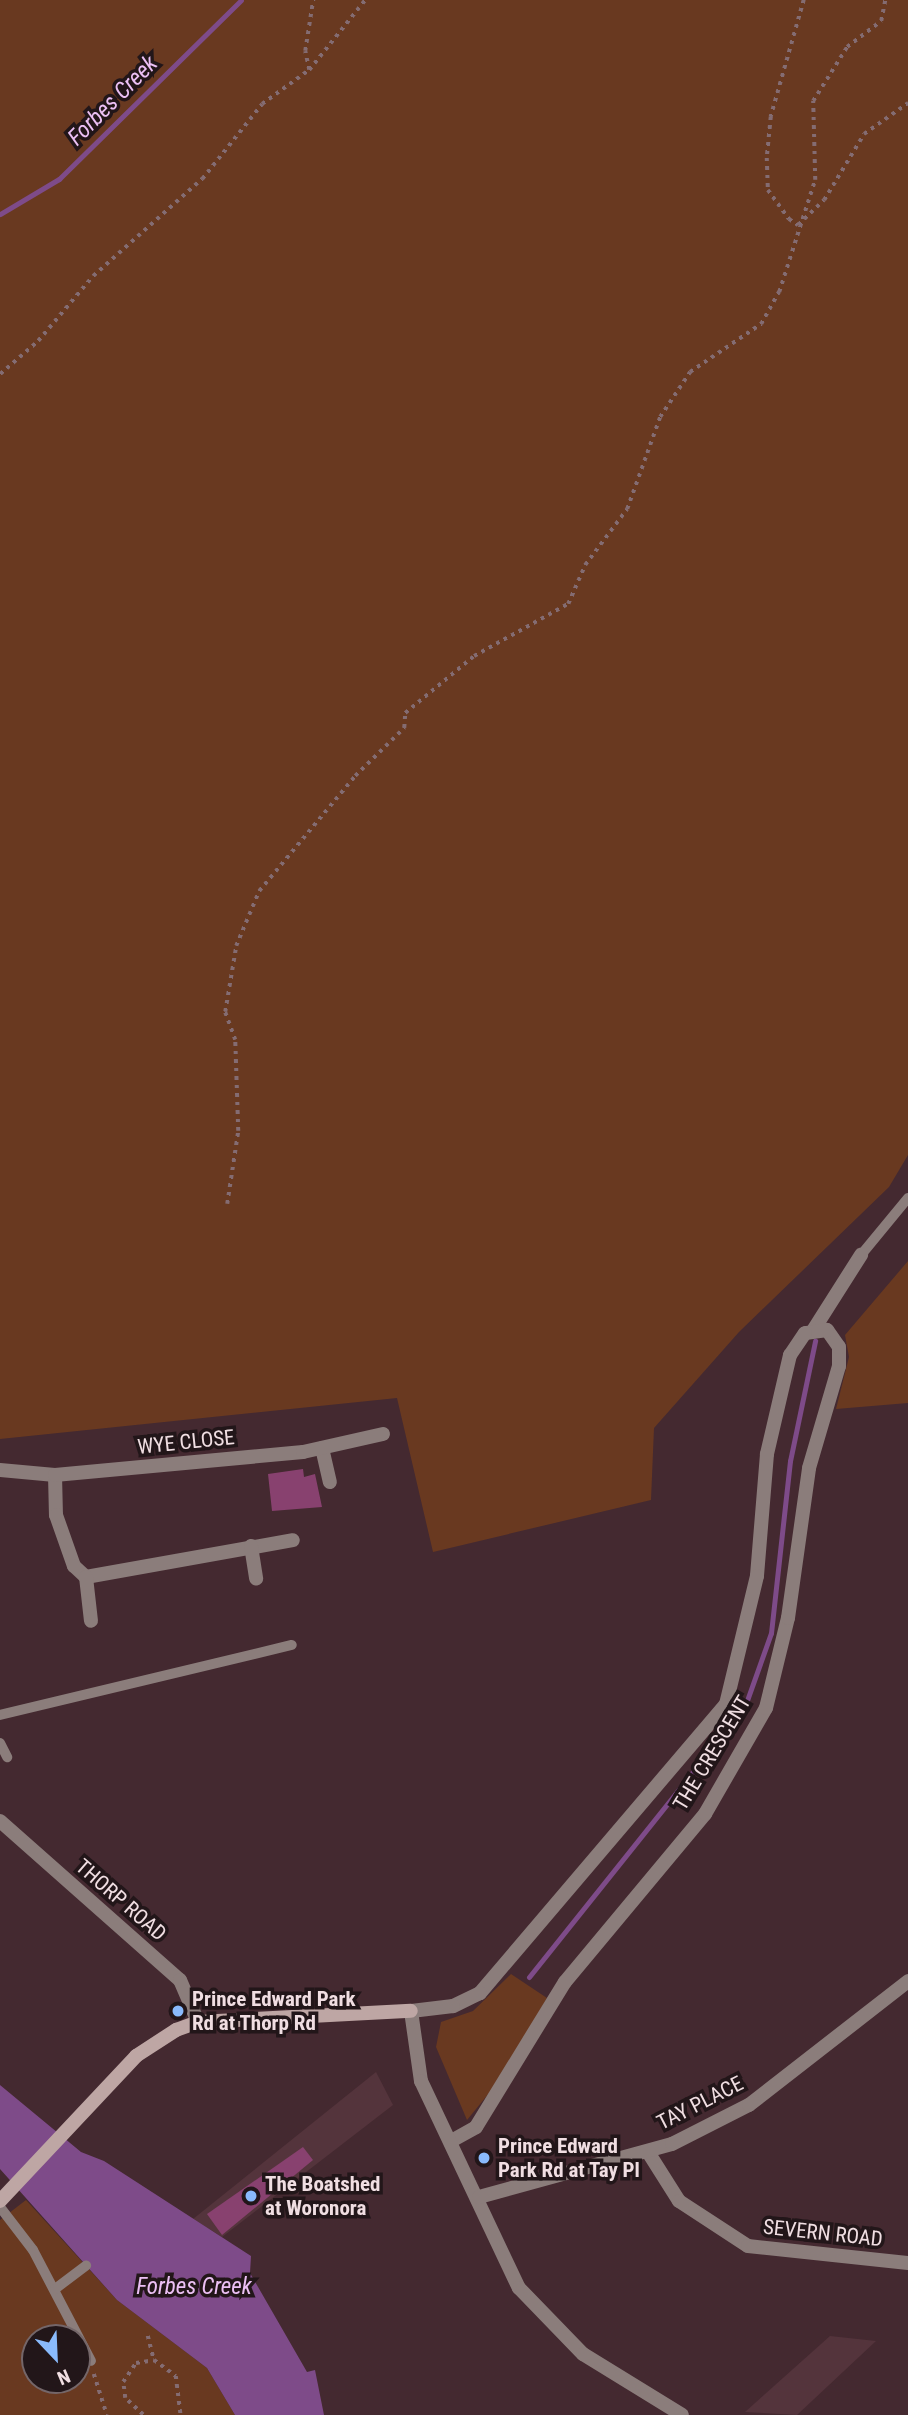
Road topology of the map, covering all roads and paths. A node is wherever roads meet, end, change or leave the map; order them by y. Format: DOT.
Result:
graph roads {
  1 [pos="313,0"];
  2 [pos="365,0"];
  3 [pos="804,0"];
  4 [pos="885,0"];
  5 [pos="309,70"];
  6 [pos="908,103"];
  7 [pos="798,225"];
  8 [pos="0,374"];
  9 [pos="908,1198"];
  10 [pos="227,1204"];
  11 [pos="861,1255"];
  12 [pos="814,1329"];
  13 [pos="383,1434"];
  14 [pos="322,1448"];
  15 [pos="0,1470"];
  16 [pos="55,1475"];
  17 [pos="330,1482"];
  18 [pos="293,1540"];
  19 [pos="251,1546"];
  20 [pos="86,1577"];
  21 [pos="256,1579"];
  22 [pos="91,1621"];
  23 [pos="292,1645"];
  24 [pos="0,1715"];
  25 [pos="0,1744"];
  26 [pos="7,1757"];
  27 [pos="0,1821"];
  28 [pos="908,1981"];
  29 [pos="411,2011"];
  30 [pos="198,2022"];
  31 [pos="453,2140"];
  32 [pos="648,2152"];
  33 [pos="479,2197"];
  34 [pos="0,2201"];
  35 [pos="0,2207"];
  36 [pos="908,2263"];
  37 [pos="86,2266"];
  38 [pos="55,2289"];
  39 [pos="72,2324"];
  40 [pos="148,2336"];
  41 [pos="154,2360"];
  42 [pos="91,2361"];
  43 [pos="107,2415"];
  44 [pos="142,2415"];
  45 [pos="181,2415"];
  46 [pos="681,2415"];
  1 -- 5 [label="path"];
  2 -- 5 [label="path"];
  3 -- 7 [label="path"];
  4 -- 7 [label="path"];
  5 -- 8 [label="path"];
  6 -- 7 [label="path"];
  7 -- 10 [label="path"];
  9 -- 11 [label="lane"];
  11 -- 12 [label="street, THE CRESCENT"];
  12 -- 29 [label="street, THE CRESCENT"];
  12 -- 31 [label="street, THE CRESCENT"];
  13 -- 14 [label="street, WYE CLOSE"];
  14 -- 16 [label="street, WYE CLOSE"];
  14 -- 17 [label="street"];
  15 -- 16 [label="street, WYE CLOSE"];
  16 -- 20 [label="street"];
  18 -- 19 [label="street"];
  19 -- 20 [label="street"];
  19 -- 21 [label="street"];
  20 -- 22 [label="street"];
  23 -- 24 [label="lane"];
  25 -- 26 [label="lane"];
  27 -- 30 [label="street, THORP ROAD"];
  28 -- 32 [label="street, TAY PLACE"];
  29 -- 30 [label="street"];
  29 -- 31 [label="street"];
  30 -- 34 [label="street"];
  31 -- 33 [label="street"];
  32 -- 33 [label="street, TAY PLACE"];
  32 -- 36 [label="street, SEVERN ROAD"];
  33 -- 46 [label="street"];
  35 -- 38 [label="lane"];
  37 -- 38 [label="lane"];
  38 -- 39 [label="lane"];
  40 -- 41 [label="path"];
  41 -- 44 [label="path"];
  41 -- 45 [label="path"];
  42 -- 43 [label="path"];
}
